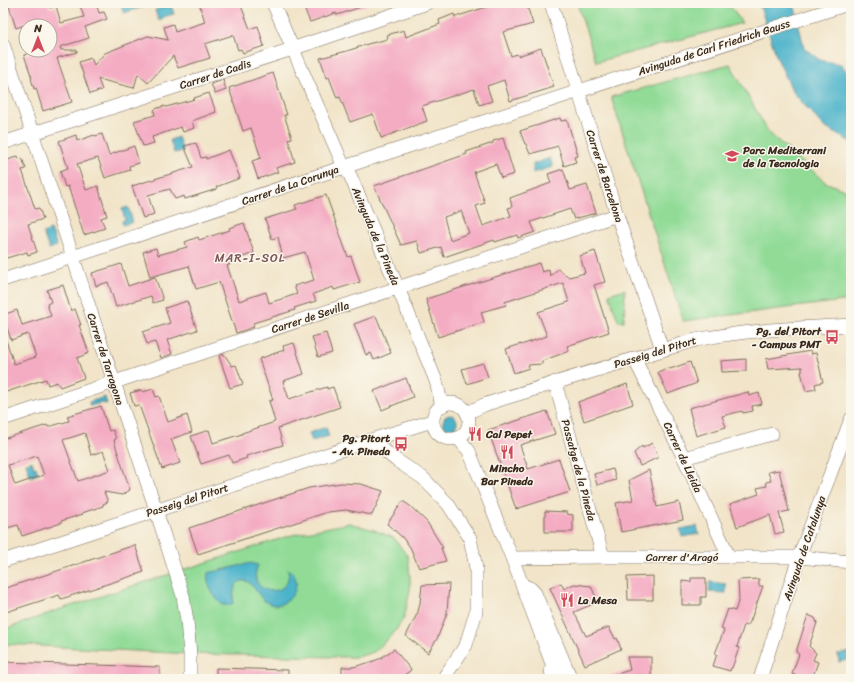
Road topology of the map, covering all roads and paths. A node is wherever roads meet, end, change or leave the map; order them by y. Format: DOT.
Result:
graph roads {
  1 [pos="273,3"];
  2 [pos="427,3"];
  3 [pos="551,3"];
  4 [pos="851,3"];
  5 [pos="3,44"];
  6 [pos="293,49"];
  7 [pos="578,92"];
  8 [pos="32,133"];
  9 [pos="3,143"];
  10 [pos="344,167"];
  11 [pos="617,215"];
  12 [pos="73,257"];
  13 [pos="3,280"];
  14 [pos="398,288"];
  15 [pos="851,325"];
  16 [pos="662,349"];
  17 [pos="634,358"];
  18 [pos="114,382"];
  19 [pos="555,382"];
  20 [pos="442,406"];
  21 [pos="467,413"];
  22 [pos="3,419"];
  23 [pos="851,419"];
  24 [pos="432,421"];
  25 [pos="772,434"];
  26 [pos="458,438"];
  27 [pos="371,440"];
  28 [pos="684,458"];
  29 [pos="156,510"];
  30 [pos="603,557"];
  31 [pos="729,557"];
  32 [pos="799,557"];
  33 [pos="512,558"];
  34 [pos="3,561"];
  35 [pos="851,562"];
  36 [pos="522,585"];
  37 [pos="556,676"];
  38 [pos="190,679"];
  39 [pos="442,679"];
  40 [pos="571,679"];
  41 [pos="760,679"];
  1 -- 6 [label="street, Avinguda de la Pineda"];
  2 -- 6 [label="street, Carrer de Cadis"];
  3 -- 7 [label="street, Carrer de Barcelona"];
  4 -- 7 [label="street, Avinguda de Carl Friedrich Gauss"];
  5 -- 8 [label="street, Carrer de Tarragona"];
  6 -- 8 [label="street, Carrer de Cadis"];
  6 -- 10 [label="street, Avinguda de la Pineda"];
  7 -- 10 [label="street, Carrer de La Corunya"];
  7 -- 11 [label="street, Carrer de Barcelona"];
  8 -- 9 [label="street, Carrer de Cadis"];
  8 -- 12 [label="street, Carrer de Tarragona"];
  10 -- 12 [label="street, Carrer de La Corunya"];
  10 -- 14 [label="street, Avinguda de la Pineda"];
  11 -- 14 [label="street, Carrer de Sevilla"];
  11 -- 16 [label="street, Carrer de Barcelona"];
  12 -- 13 [label="street, Carrer de La Corunya"];
  12 -- 18 [label="street, Carrer de Tarragona"];
  14 -- 18 [label="street, Carrer de Sevilla"];
  14 -- 20 [label="street, Avinguda de la Pineda"];
  15 -- 16 [label="street, Passeig del Pitort"];
  16 -- 17 [label="street, Passeig del Pitort"];
  17 -- 19 [label="street, Passeig del Pitort"];
  17 -- 28 [label="street, Carrer de Lleida"];
  18 -- 22 [label="street, Carrer de Sevilla"];
  18 -- 29 [label="street, Carrer de Tarragona"];
  19 -- 21 [label="street, Passeig del Pitort"];
  19 -- 30 [label="street, Passatge de la Pineda"];
  20 -- 21 [label="street"];
  20 -- 24 [label="street"];
  21 -- 26 [label="street"];
  23 -- 32 [label="street, Avinguda de Catalunya"];
  24 -- 26 [label="street"];
  24 -- 27 [label="street, Passeig del Pitort"];
  25 -- 28 [label="street"];
  26 -- 33 [label="street"];
  27 -- 29 [label="street, Passeig del Pitort"];
  27 -- 39 [label="street"];
  28 -- 31 [label="street, Carrer de Lleida"];
  29 -- 34 [label="street, Passeig del Pitort"];
  29 -- 38 [label="street, Carrer de Tarragona"];
  30 -- 31 [label="street, Carrer d'Aragó"];
  30 -- 33 [label="street, Carrer d'Aragó"];
  31 -- 32 [label="street, Carrer d'Aragó"];
  32 -- 35 [label="street, Carrer d'Aragó"];
  32 -- 41 [label="street, Avinguda de Catalunya"];
  33 -- 36 [label="street"];
  36 -- 37 [label="street"];
  36 -- 40 [label="street"];
}
